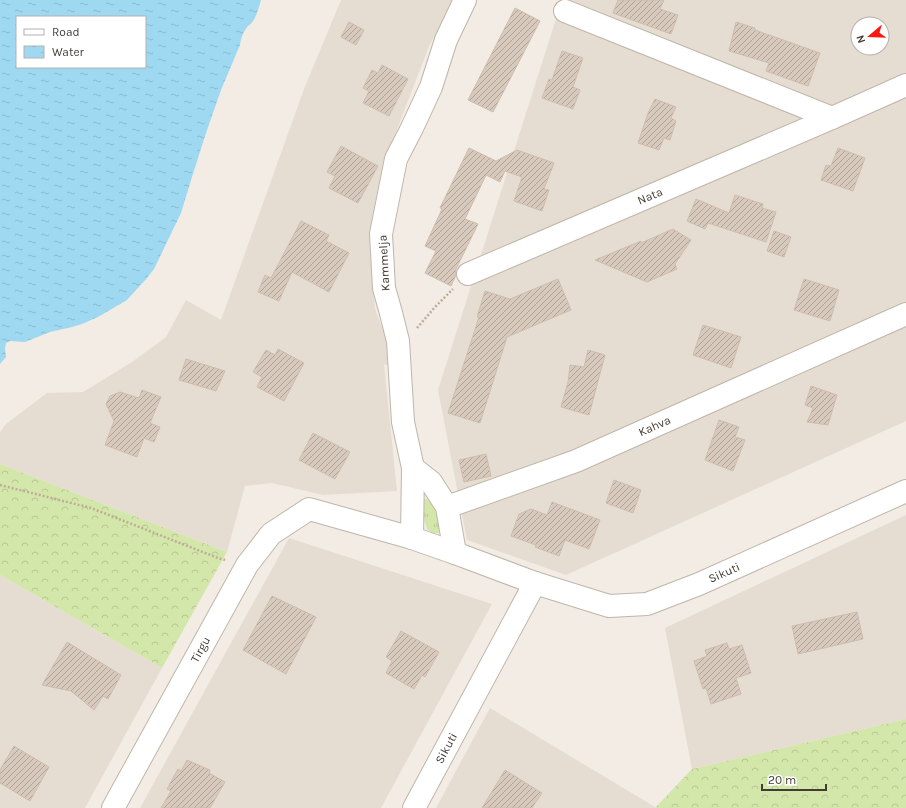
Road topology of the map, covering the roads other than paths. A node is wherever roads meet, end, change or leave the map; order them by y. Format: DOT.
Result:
graph roads {
  1 [pos="466,0"];
  2 [pos="565,11"];
  3 [pos="906,86"];
  4 [pos="832,118"];
  5 [pos="468,274"];
  6 [pos="906,314"];
  7 [pos="413,468"];
  8 [pos="906,491"];
  9 [pos="447,507"];
  10 [pos="412,538"];
  11 [pos="455,553"];
  12 [pos="535,583"];
  13 [pos="113,808"];
  14 [pos="414,808"];
  1 -- 7 [label="street, Kammelja"];
  2 -- 4 [label="street"];
  3 -- 4 [label="street, Nata"];
  4 -- 5 [label="street, Nata"];
  6 -- 9 [label="street, Kahva"];
  7 -- 9 [label="street"];
  7 -- 10 [label="street, Kammelja"];
  8 -- 12 [label="street, Sikuti"];
  9 -- 11 [label="street"];
  10 -- 11 [label="street"];
  10 -- 13 [label="street, Tirgu"];
  11 -- 12 [label="street, Sikuti"];
  12 -- 14 [label="street, Sikuti"];
}
